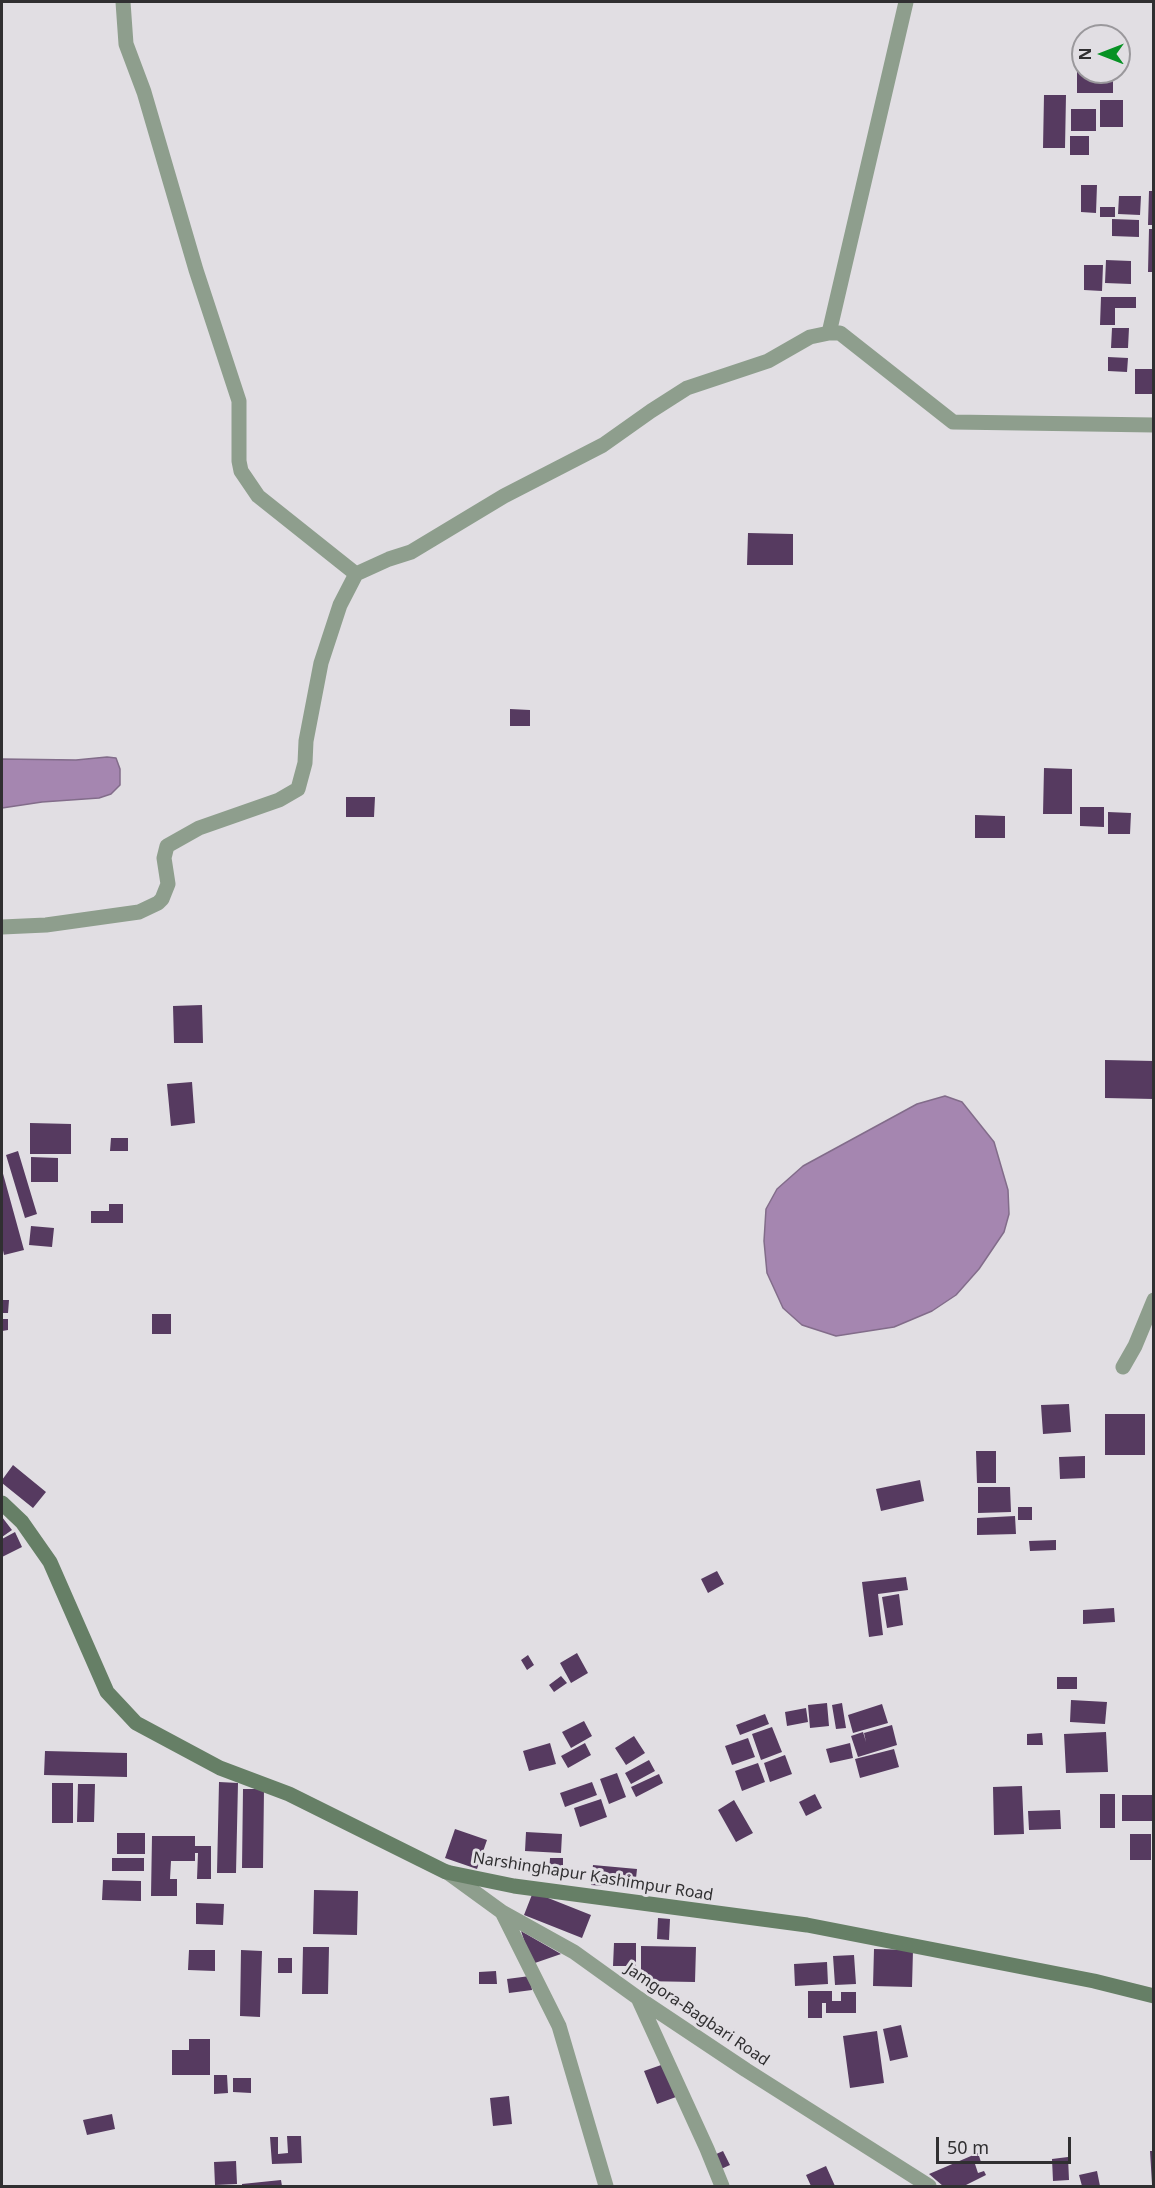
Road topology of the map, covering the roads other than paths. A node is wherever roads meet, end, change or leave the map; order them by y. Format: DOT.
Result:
graph roads {
  1 [pos="123,2"];
  2 [pos="906,2"];
  3 [pos="829,333"];
  4 [pos="1154,425"];
  5 [pos="356,574"];
  6 [pos="2,927"];
  7 [pos="1154,1300"];
  8 [pos="1123,1367"];
  9 [pos="2,1503"];
  10 [pos="446,1872"];
  11 [pos="502,1912"];
  12 [pos="1154,1996"];
  13 [pos="638,1998"];
  14 [pos="606,2187"];
  15 [pos="722,2187"];
  16 [pos="929,2187"];
  1 -- 5 [label="street"];
  2 -- 3 [label="street"];
  3 -- 4 [label="street"];
  3 -- 5 [label="street"];
  5 -- 6 [label="street"];
  7 -- 8 [label="street"];
  9 -- 10 [label="main road, Narshinghapur Kashimpur Road"];
  10 -- 11 [label="street, Jamgora-Bagbari Road"];
  10 -- 12 [label="main road, Narshinghapur Kashimpur Road"];
  11 -- 13 [label="street, Jamgora-Bagbari Road"];
  11 -- 14 [label="street"];
  13 -- 15 [label="street"];
  13 -- 16 [label="street, Jamgora-Bagbari Road"];
}
